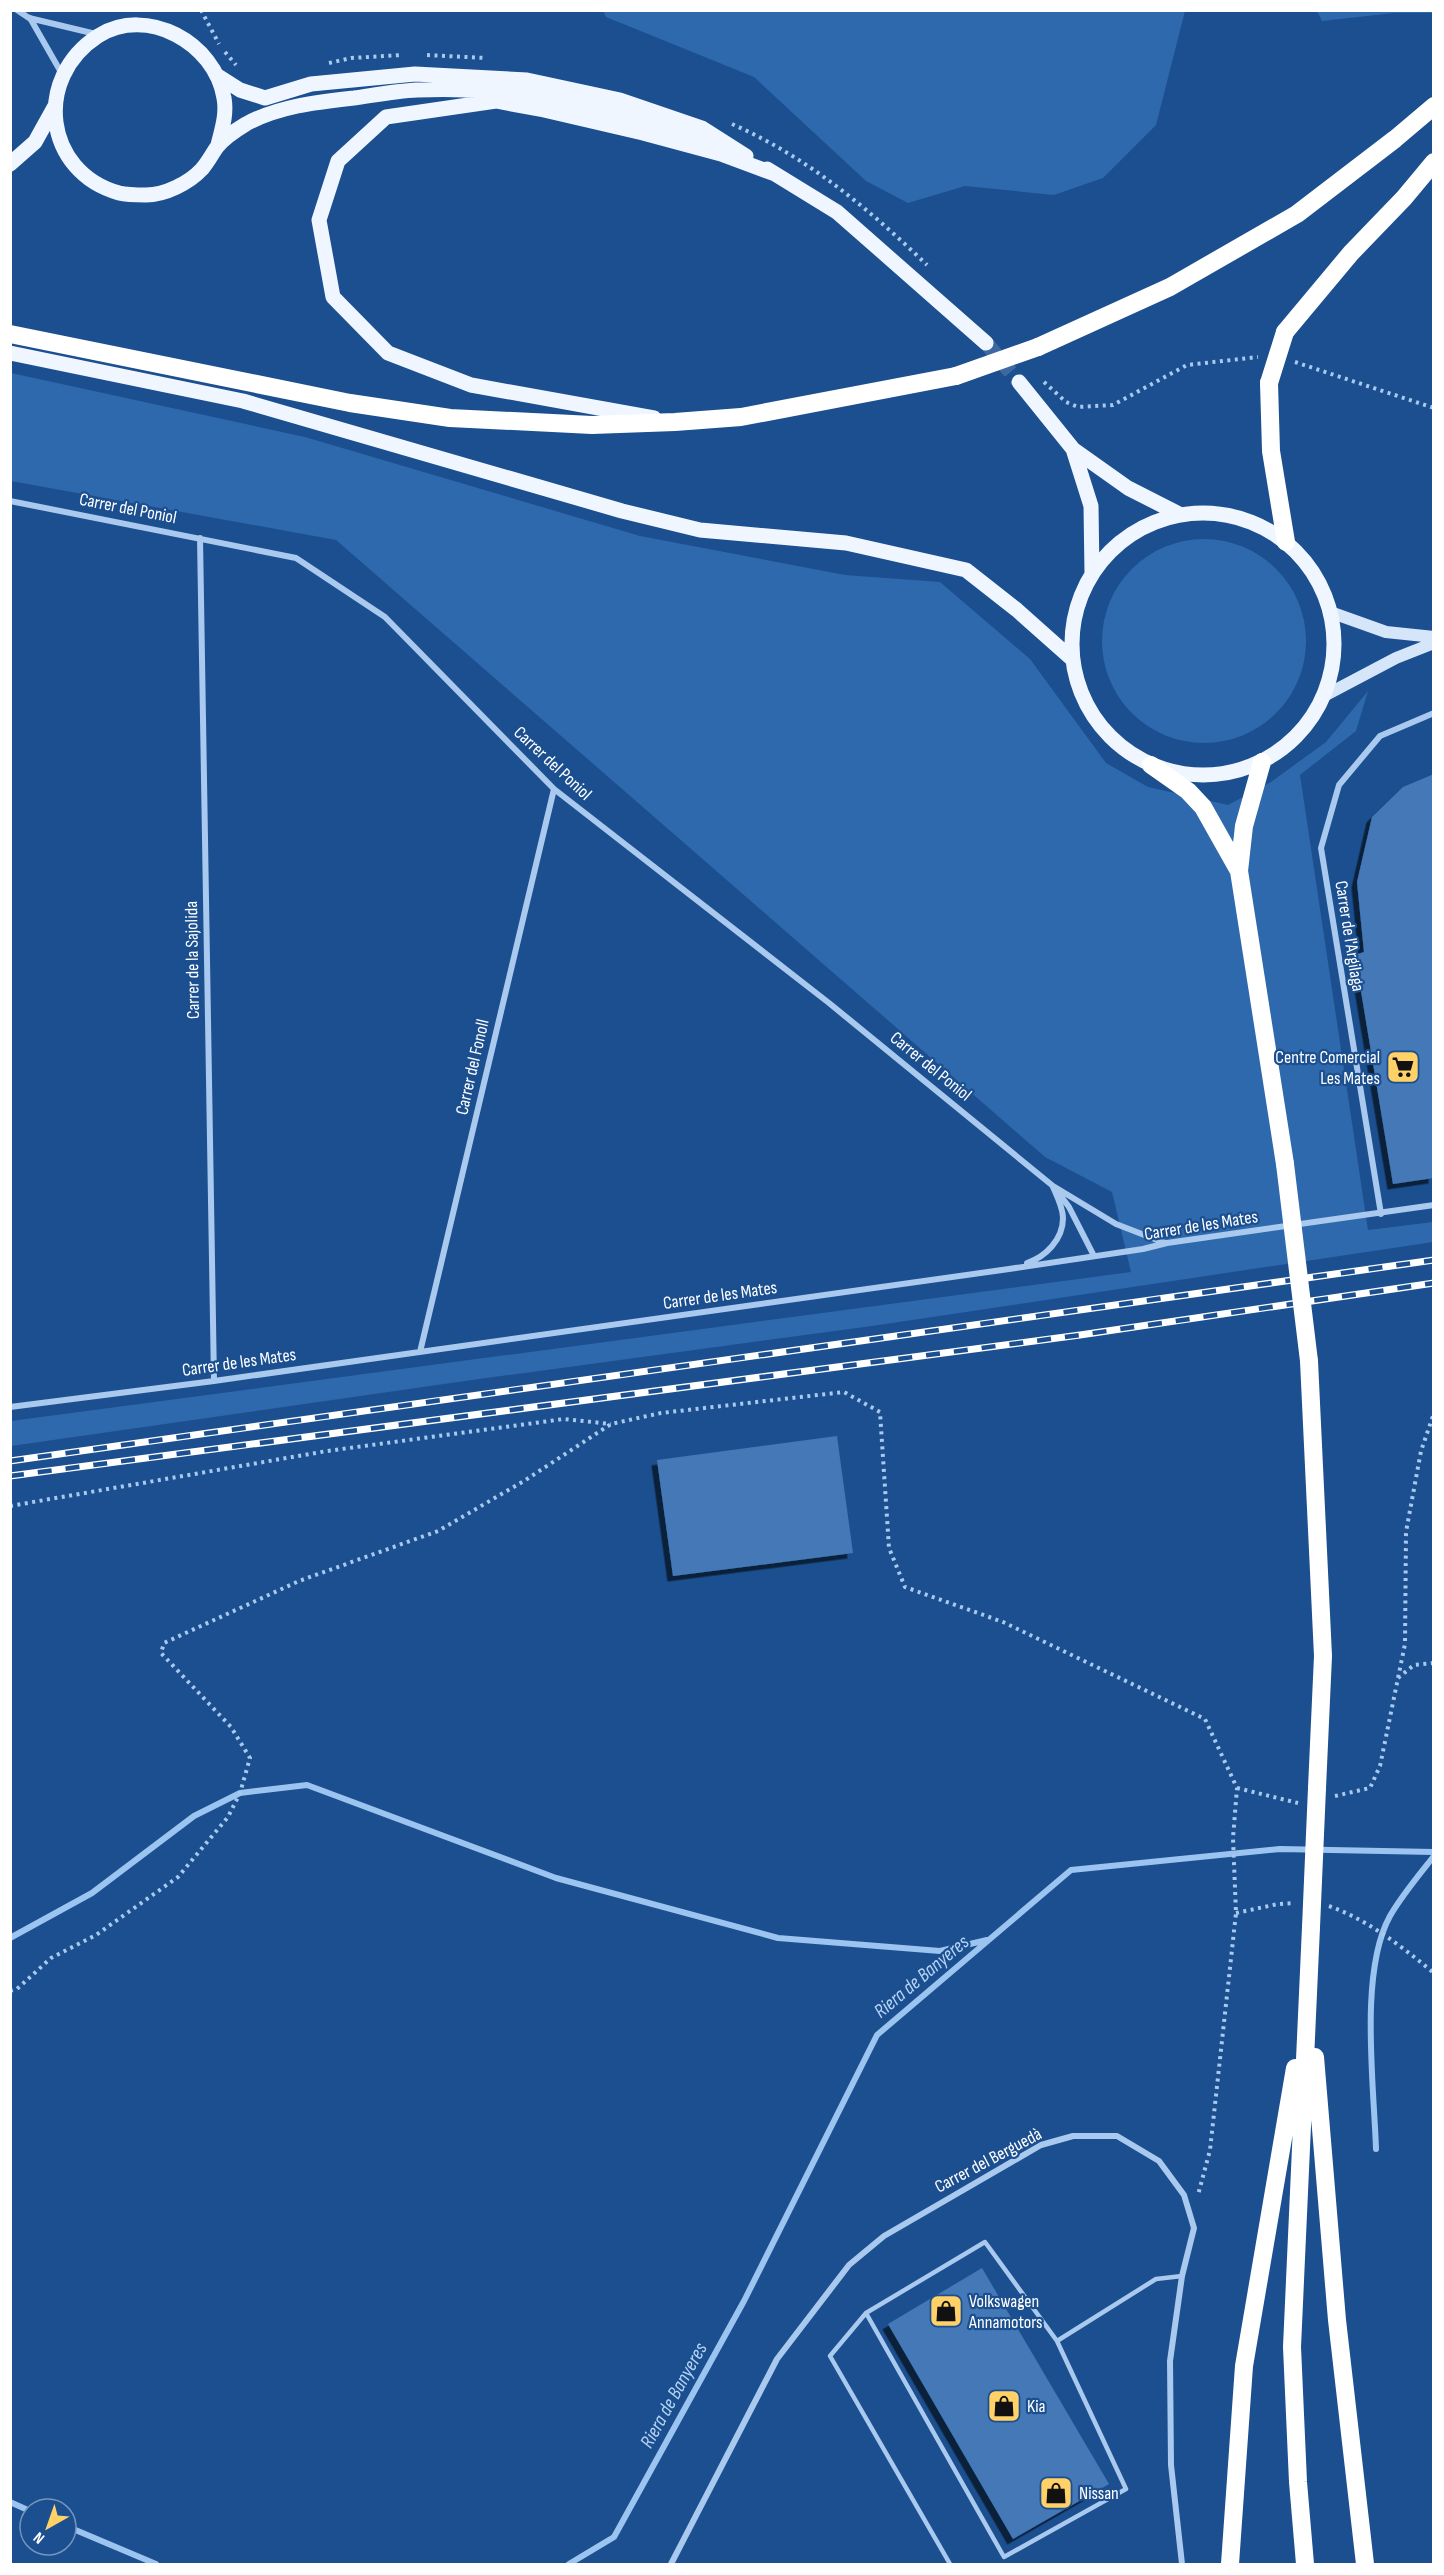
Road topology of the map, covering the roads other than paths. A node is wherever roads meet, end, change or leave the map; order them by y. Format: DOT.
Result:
graph roads {
  1 [pos="17,10"];
  2 [pos="29,18"];
  3 [pos="100,35"];
  4 [pos="62,74"];
  5 [pos="218,75"];
  6 [pos="55,106"];
  7 [pos="1434,106"];
  8 [pos="218,145"];
  9 [pos="721,154"];
  10 [pos="1434,162"];
  11 [pos="10,164"];
  12 [pos="775,174"];
  13 [pos="10,334"];
  14 [pos="986,343"];
  15 [pos="10,352"];
  16 [pos="1019,382"];
  17 [pos="675,423"];
  18 [pos="1073,449"];
  19 [pos="10,501"];
  20 [pos="1179,514"];
  21 [pos="200,538"];
  22 [pos="1286,542"];
  23 [pos="1092,573"];
  24 [pos="1330,612"];
  25 [pos="1434,637"];
  26 [pos="1434,643"];
  27 [pos="1072,659"];
  28 [pos="1324,696"];
  29 [pos="1434,712"];
  30 [pos="1262,762"];
  31 [pos="1151,765"];
  32 [pos="554,789"];
  33 [pos="1239,871"];
  34 [pos="1053,1186"];
  35 [pos="1434,1205"];
  36 [pos="1381,1214"];
  37 [pos="1167,1243"];
  38 [pos="1094,1256"];
  39 [pos="1009,1269"];
  40 [pos="420,1352"];
  41 [pos="214,1381"];
  42 [pos="10,1407"];
  43 [pos="1309,1983"];
  44 [pos="1182,2276"];
  45 [pos="866,2313"];
  46 [pos="1057,2341"];
  47 [pos="1004,2557"];
  48 [pos="671,2565"];
  49 [pos="950,2565"];
  50 [pos="1007,2565"];
  51 [pos="1182,2565"];
  52 [pos="1230,2565"];
  53 [pos="1305,2565"];
  54 [pos="1365,2565"];
  1 -- 2 [label="street"];
  2 -- 3 [label="street"];
  2 -- 4 [label="street"];
  3 -- 4 [label="main road"];
  3 -- 5 [label="main road"];
  4 -- 6 [label="main road"];
  5 -- 8 [label="main road"];
  5 -- 12 [label="main road"];
  6 -- 8 [label="main road"];
  6 -- 11 [label="main road"];
  7 -- 17 [label="highway, bridge"];
  8 -- 9 [label="main road"];
  9 -- 12 [label="main road"];
  9 -- 17 [label="main road"];
  10 -- 22 [label="highway, bridge"];
  12 -- 14 [label="main road"];
  13 -- 17 [label="highway"];
  15 -- 27 [label="main road"];
  16 -- 18 [label="main road"];
  18 -- 20 [label="main road"];
  18 -- 23 [label="main road"];
  19 -- 21 [label="street, Carrer del Poniol"];
  20 -- 22 [label="main road"];
  20 -- 23 [label="main road"];
  21 -- 32 [label="street, Carrer del Poniol"];
  21 -- 41 [label="street, Carrer de la Sajolida"];
  22 -- 24 [label="main road"];
  23 -- 27 [label="main road"];
  24 -- 25 [label="street"];
  24 -- 28 [label="main road"];
  26 -- 28 [label="street"];
  27 -- 31 [label="main road"];
  28 -- 30 [label="main road"];
  29 -- 36 [label="street, Carrer de l'Argilaga"];
  30 -- 31 [label="main road"];
  30 -- 33 [label="highway"];
  31 -- 33 [label="highway"];
  32 -- 34 [label="street, Carrer del Poniol"];
  32 -- 40 [label="street, Carrer del Fonoll"];
  33 -- 43 [label="highway, bridge"];
  34 -- 37 [label="street, Carrer del Poniol"];
  34 -- 38 [label="street, Carrer del Poniol"];
  34 -- 39 [label="street"];
  35 -- 36 [label="street, Carrer de les Mates"];
  36 -- 37 [label="street, Carrer de les Mates"];
  37 -- 38 [label="street, Carrer de les Mates"];
  38 -- 39 [label="street, Carrer de les Mates"];
  39 -- 40 [label="street, Carrer de les Mates"];
  40 -- 41 [label="street, Carrer de les Mates"];
  41 -- 42 [label="street, Carrer de les Mates"];
  43 -- 52 [label="highway"];
  43 -- 53 [label="highway"];
  43 -- 54 [label="highway"];
  44 -- 46 [label="lane"];
  44 -- 48 [label="street, Carrer del Berguedà"];
  44 -- 51 [label="street, Carrer del Berguedà"];
  45 -- 46 [label="lane"];
  45 -- 47 [label="lane"];
  45 -- 49 [label="lane"];
  46 -- 47 [label="lane"];
  47 -- 50 [label="lane"];
}
